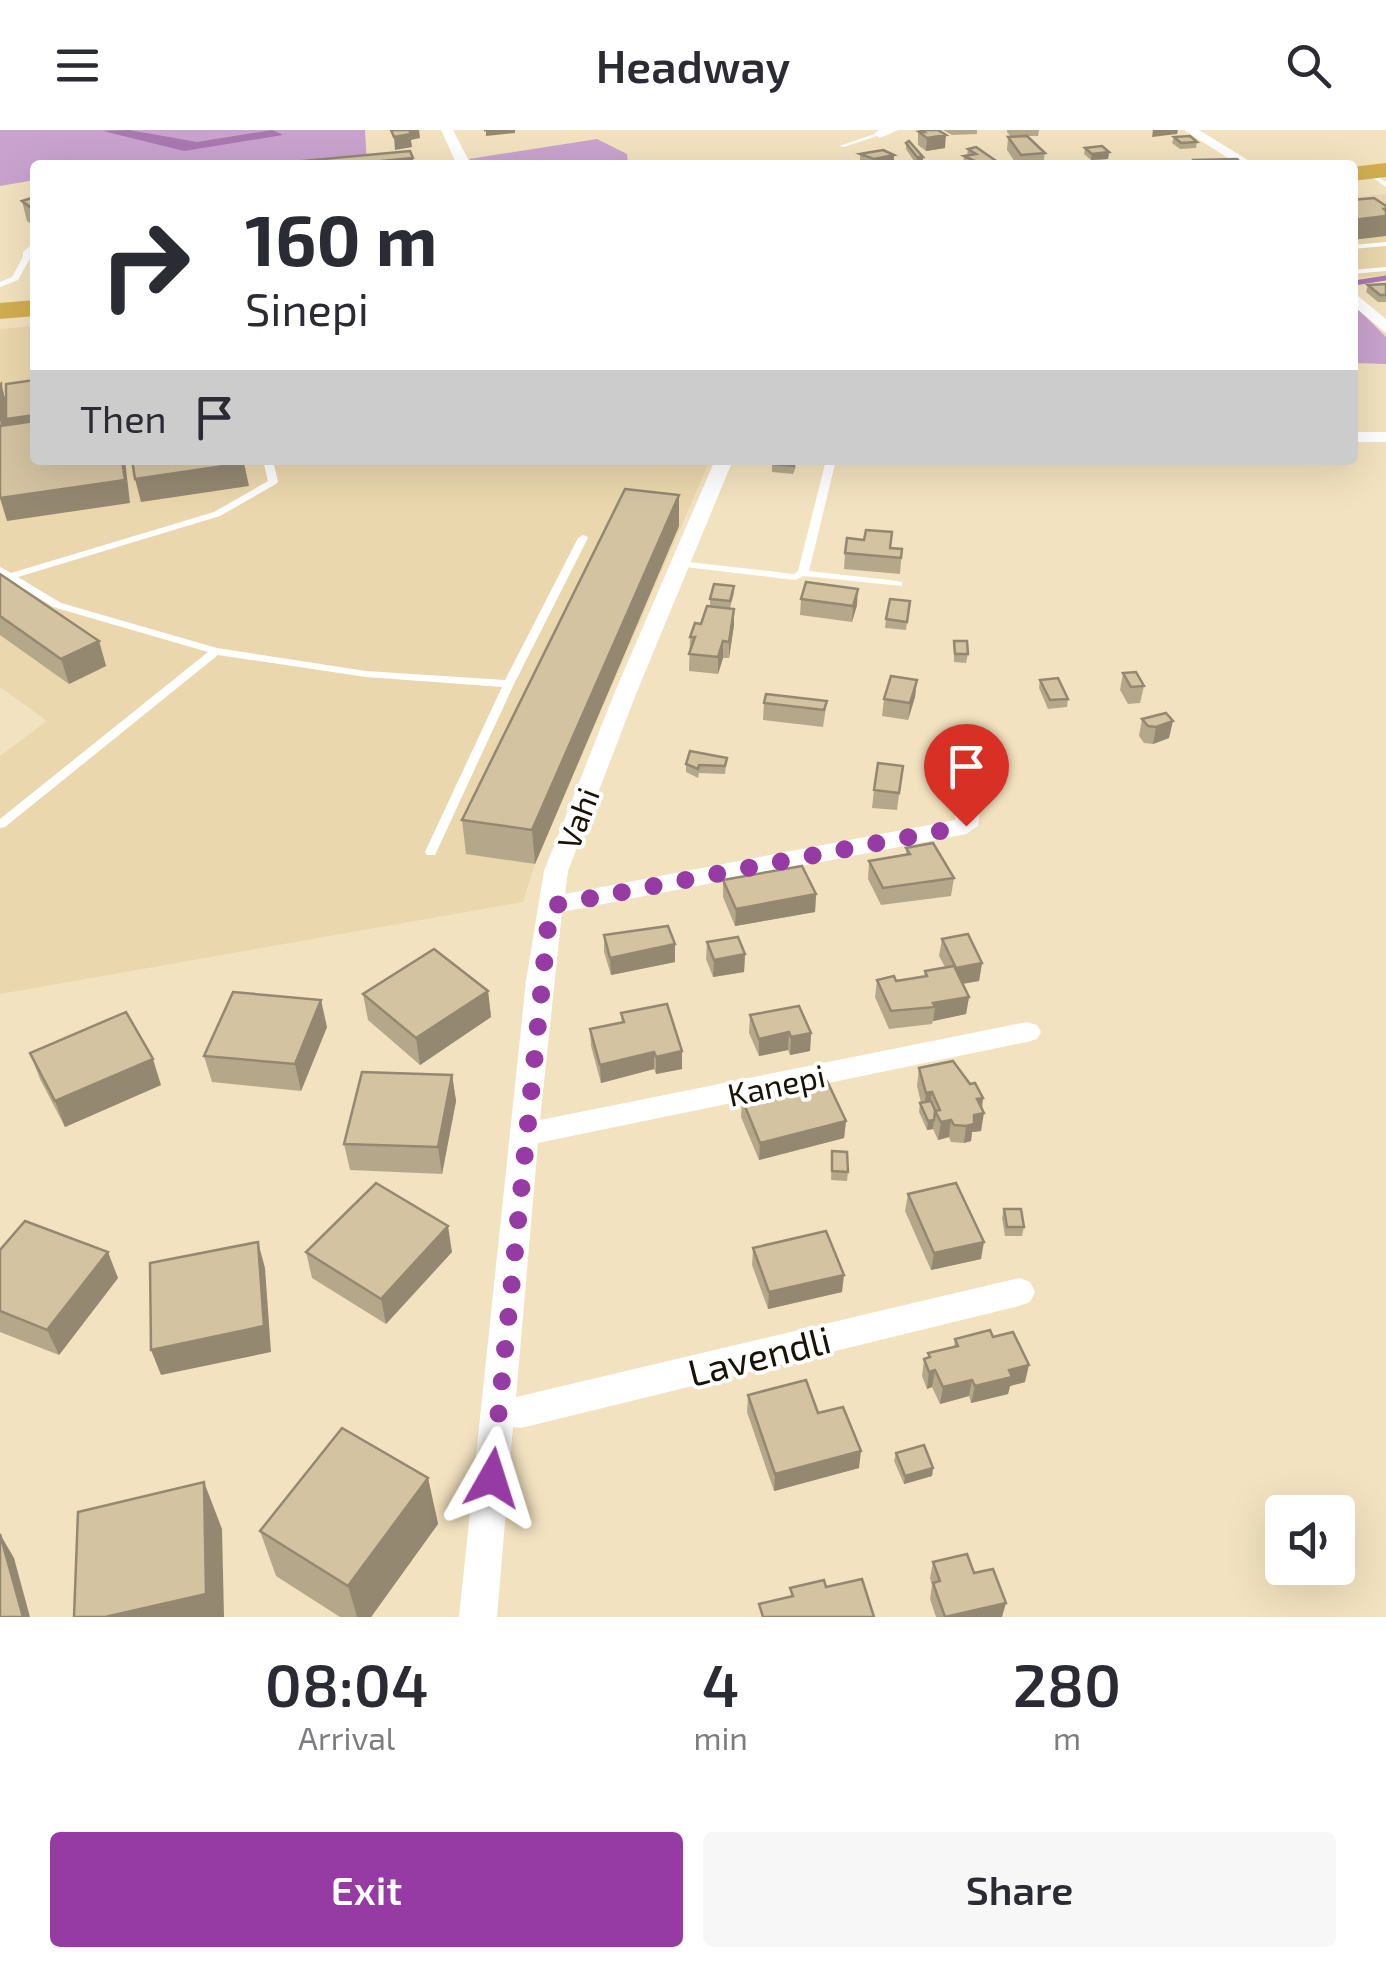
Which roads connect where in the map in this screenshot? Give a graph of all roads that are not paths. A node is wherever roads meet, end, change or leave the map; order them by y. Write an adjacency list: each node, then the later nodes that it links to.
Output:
1 (447, 130): 5 (street)
2 (1190, 130): 6 (street)
3 (888, 131): 4 (lane)
4 (842, 146)
5 (462, 160)
6 (1241, 160)
7 (1386, 244): 8 (lane)
8 (1358, 247)
9 (30, 257): 12 (lane)
10 (1386, 269): 11 (lane)
11 (1358, 271)
12 (0, 285)
13 (1358, 302): 16 (street)
14 (30, 305): 15 (highway)
15 (0, 308)
16 (1386, 328)
17 (30, 392): 18 (lane)
18 (0, 396)
19 (1358, 436): 20 (street)
20 (1386, 436)
21 (269, 465): 26 (lane)
22 (722, 465): 25 (street, Vahi)
23 (830, 465): 27 (lane)
24 (583, 538): 30 (lane)
25 (680, 564): 27 (lane); 34 (street, Vahi)
26 (5, 573): 29 (lane)
27 (802, 573): 28 (lane)
28 (898, 584)
29 (216, 650): 30 (lane); 32 (lane)
30 (510, 684): 33 (lane)
31 (970, 802): 34 (street)
32 (1, 824)
33 (430, 852)
34 (550, 906): 36 (street, Vahi)
35 (1027, 1032): 36 (street, Kanepi)
36 (525, 1132): 38 (street, Vahi)
37 (1019, 1292): 38 (street, Lavendli)
38 (500, 1409): 39 (street, Vahi)
39 (478, 1617)

